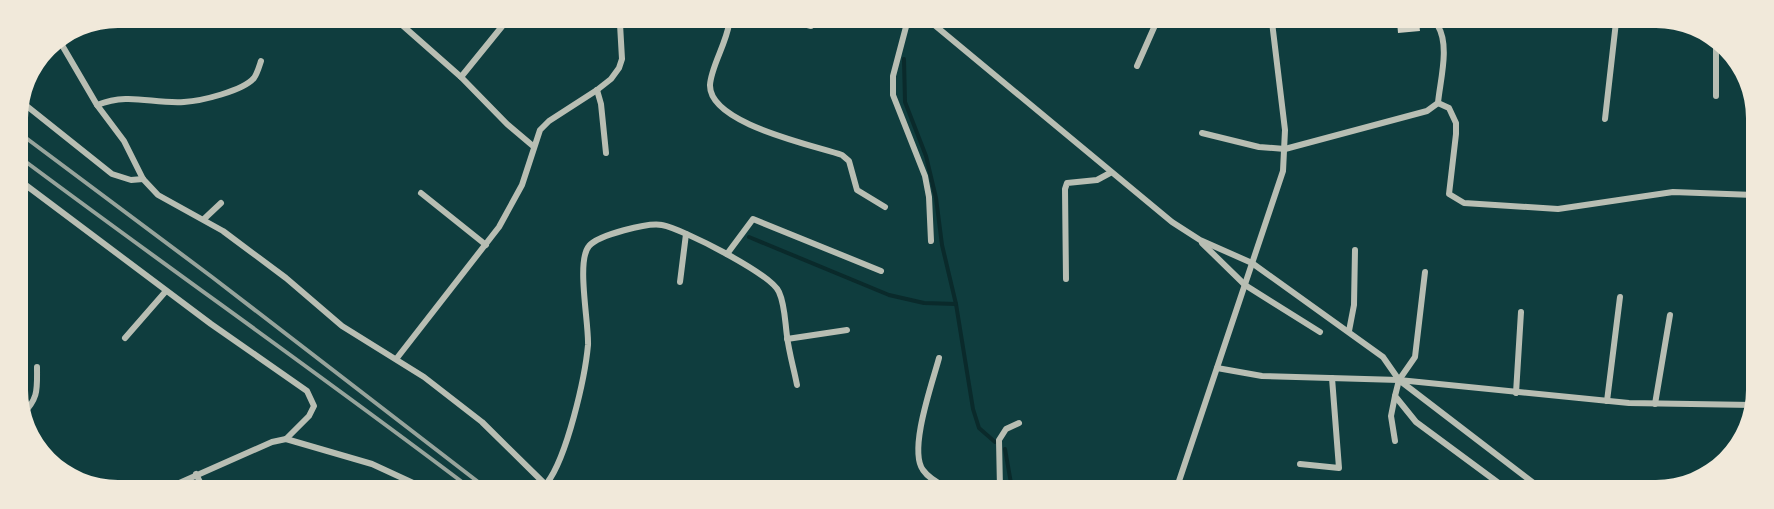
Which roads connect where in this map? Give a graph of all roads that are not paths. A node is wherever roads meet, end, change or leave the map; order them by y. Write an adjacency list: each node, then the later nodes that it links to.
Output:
1 (406, 28): 15 (street)
2 (501, 28): 15 (street)
3 (620, 28): 16 (street)
4 (728, 28): 32 (street)
5 (906, 28): 36 (street)
6 (938, 28): 26 (street)
7 (1154, 28): 14 (street)
8 (1273, 28): 24 (street)
9 (1440, 28): 18 (street)
10 (1615, 28): 21 (street)
11 (64, 48): 19 (street)
12 (1716, 52): 17 (street)
13 (261, 61): 19 (street)
14 (1137, 66)
15 (461, 77): 23 (street)
16 (597, 90): 23 (street); 25 (street)
17 (1716, 96)
18 (1438, 103): 24 (street); 30 (street)
19 (97, 105): 27 (street)
20 (29, 108): 27 (street)
21 (1605, 119)
22 (1202, 133): 24 (street)
23 (533, 146): 37 (street)
24 (1285, 150): 40 (street)
25 (606, 153)
26 (1110, 173): 35 (street); 43 (street)
27 (143, 179): 33 (street)
28 (29, 188): 46 (street)
29 (421, 193): 37 (street)
30 (1746, 195)
31 (221, 203): 33 (street)
32 (885, 207)
33 (204, 219): 55 (street)
34 (686, 234): 39 (street); 44 (street); 77 (street)
35 (1200, 240): 40 (street); 45 (street)
36 (931, 241)
37 (486, 245): 55 (street)
38 (1355, 250): 52 (street)
39 (727, 254): 41 (street); 54 (street)
40 (1252, 263): 45 (street); 52 (street)
41 (881, 271)
42 (1425, 272): 60 (street)
43 (1066, 279)
44 (680, 282)
45 (1245, 285): 51 (street); 58 (street)
46 (166, 291): 53 (street); 69 (street)
47 (1620, 297): 64 (street)
48 (1521, 312): 62 (street)
49 (1670, 315): 65 (street)
50 (848, 330): 54 (street)
51 (1320, 332)
52 (1348, 332): 60 (street)
53 (125, 338)
54 (787, 339): 61 (street)
55 (397, 358): 76 (street)
56 (939, 358): 78 (street)
57 (37, 367): 67 (street)
58 (1217, 368): 59 (street); 80 (street)
59 (1332, 378): 60 (street); 71 (street)
60 (1399, 380): 62 (street); 63 (street); 82 (street)
61 (797, 385)
62 (1516, 393): 64 (street)
63 (1395, 396): 70 (street); 81 (street)
64 (1607, 401): 65 (street)
65 (1655, 404): 66 (street)
66 (1744, 405)
67 (30, 407)
68 (1019, 423): 79 (street)
69 (286, 439): 72 (street); 75 (street)
70 (1395, 441)
71 (1300, 464)
72 (196, 474): 73 (street); 74 (street)
73 (184, 480)
74 (199, 480)
75 (407, 480)
76 (543, 480)
77 (552, 480)
78 (933, 480)
79 (1000, 480)
80 (1179, 480)
81 (1494, 480)
82 (1531, 480)

